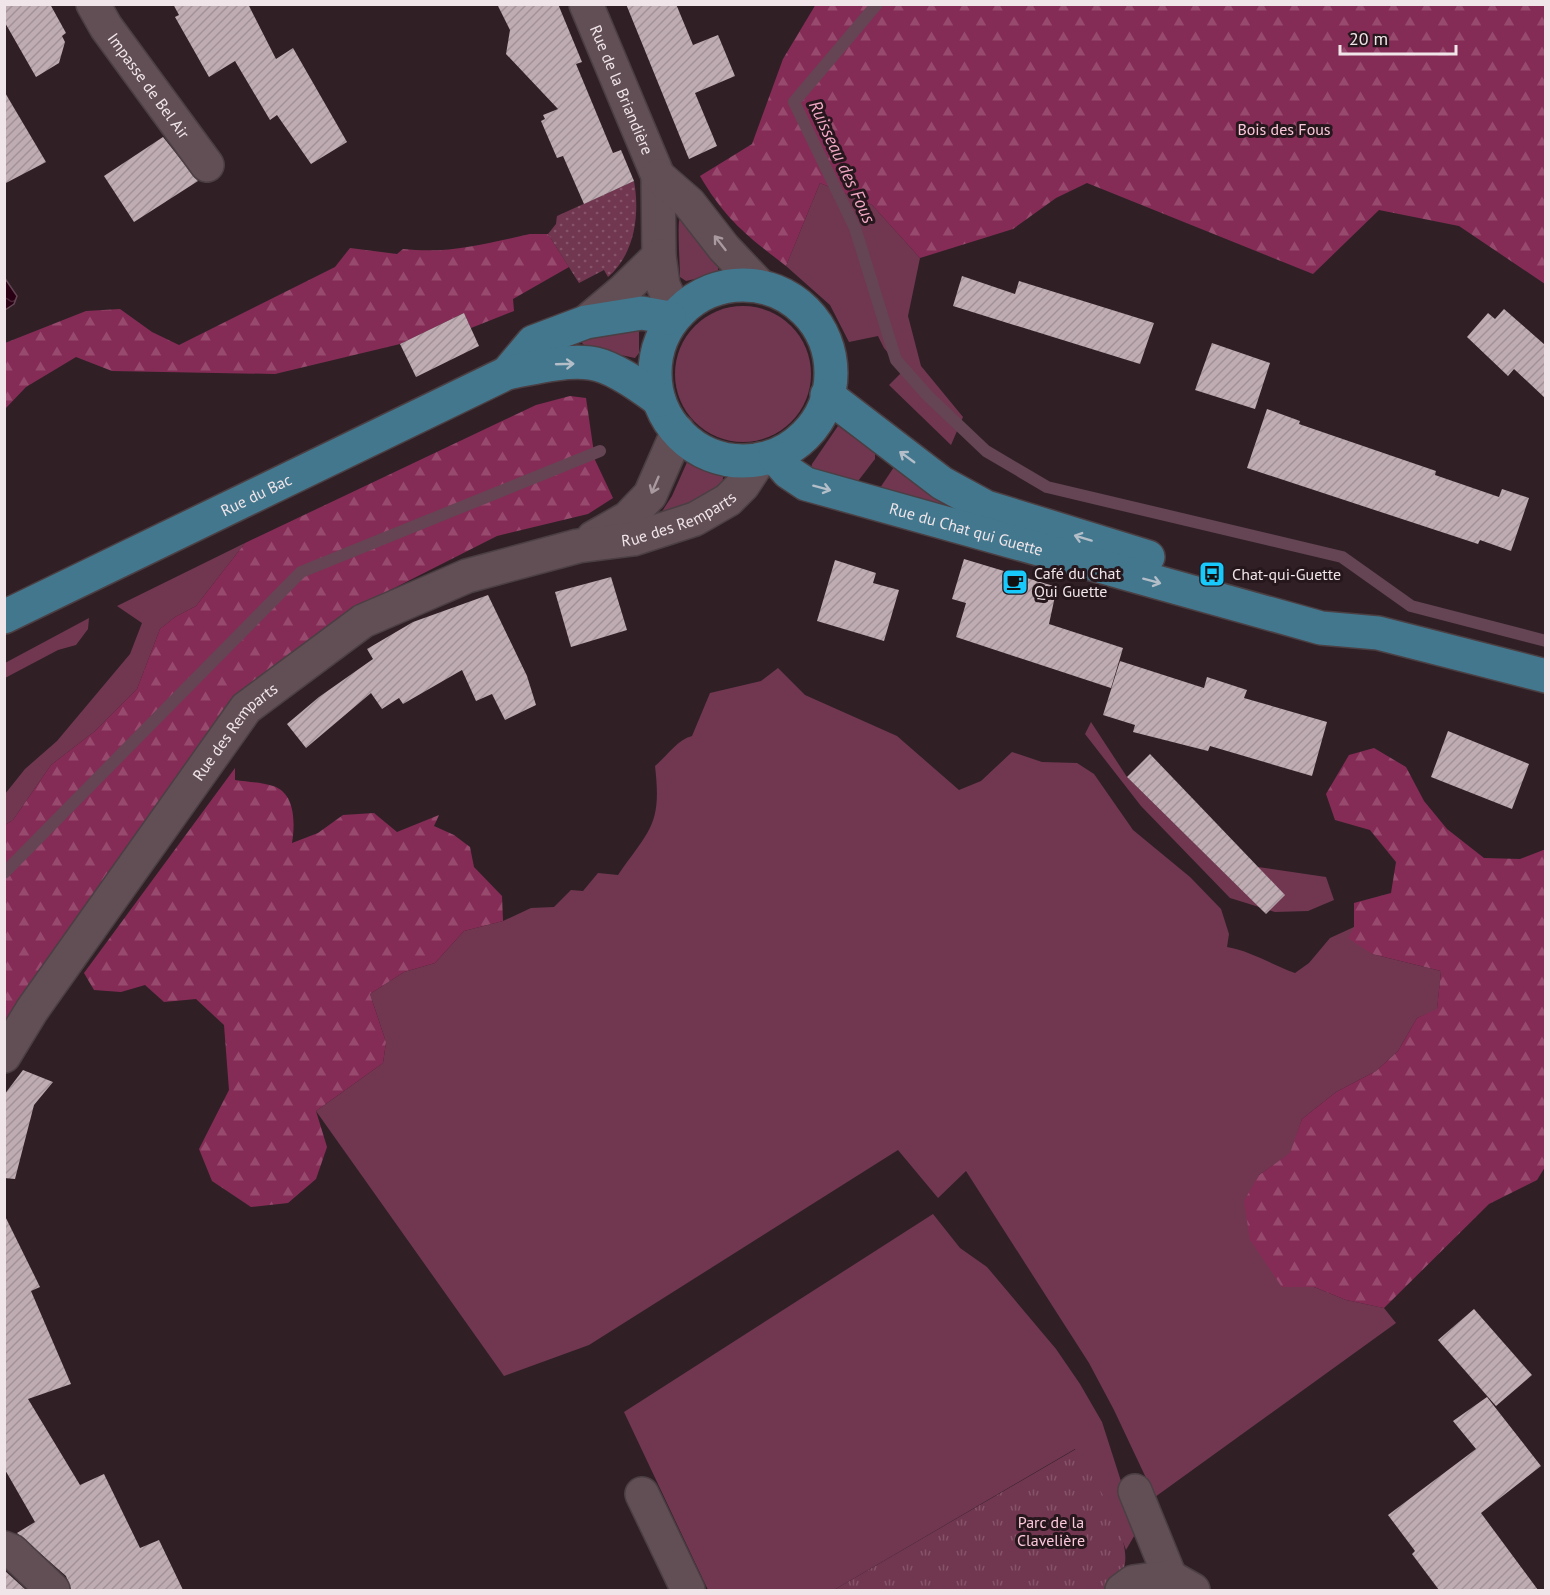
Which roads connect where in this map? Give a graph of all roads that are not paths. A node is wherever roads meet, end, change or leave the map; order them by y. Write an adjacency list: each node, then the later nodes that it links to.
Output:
1 (93, 4): 3 (street, Impasse de Bel Air)
2 (586, 4): 4 (street, Rue de la Briandière)
3 (207, 165)
4 (658, 176): 5 (street, Rue de la Briandière); 6 (street, Rue de la Briandière, one-way to 4)
5 (659, 256): 7 (street, Rue de la Briandière); 8 (street)
6 (760, 286): 7 (main road); 10 (main road)
7 (673, 315): 8 (main road); 11 (main road)
8 (586, 322): 9 (main road)
9 (507, 373): 11 (main road, one-way to 11); 15 (main road, Rue du Bac)
10 (827, 394): 13 (main road); 16 (main road, Rue du Chat qui Guette, one-way to 10)
11 (659, 400): 12 (main road)
12 (678, 431): 13 (main road); 14 (street, Rue des Remparts, one-way to 14)
13 (768, 458): 14 (street, Rue des Remparts); 16 (main road, Rue du Chat qui Guette, one-way to 16)
14 (578, 546): 18 (street, Rue des Remparts)
15 (4, 617)
16 (1378, 633): 17 (main road, Rue du Chat qui Guette)
17 (1545, 676)
18 (4, 1056)
19 (1135, 1491): 22 (street)
20 (642, 1494): 24 (street)
21 (4, 1548): 23 (street)
22 (1181, 1584): 25 (street)
23 (53, 1590)
24 (688, 1590)
25 (1122, 1590)

